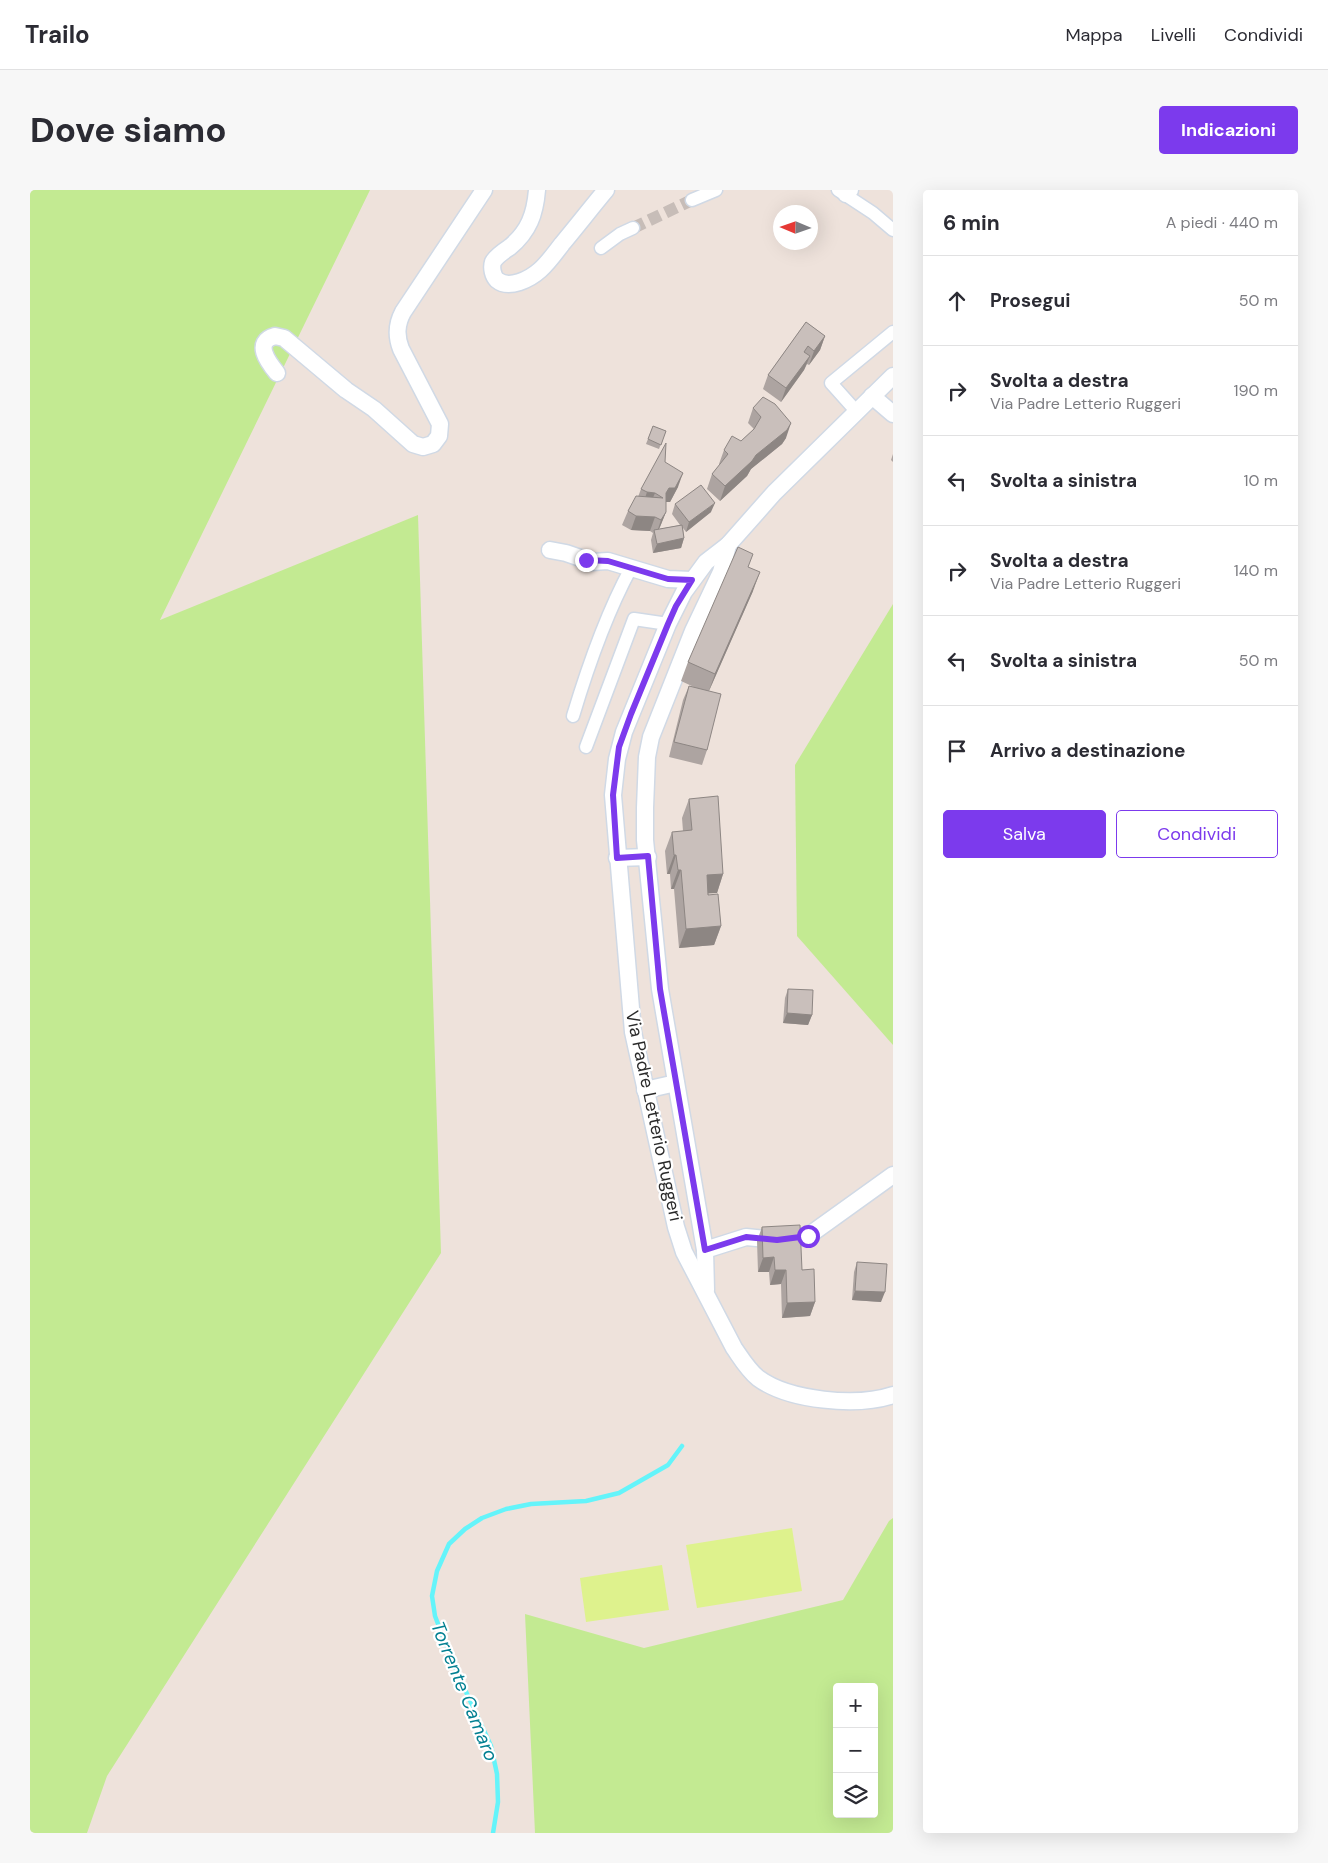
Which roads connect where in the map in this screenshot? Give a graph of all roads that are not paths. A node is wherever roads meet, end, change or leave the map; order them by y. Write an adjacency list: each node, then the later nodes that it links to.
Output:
1 (484, 190): 11 (street)
2 (538, 190): 3 (street)
3 (606, 190)
4 (716, 190): 6 (street)
5 (845, 191): 8 (street)
6 (692, 200)
7 (634, 228): 9 (street)
8 (893, 230)
9 (601, 248)
10 (893, 332): 14 (street)
11 (276, 373)
12 (893, 376): 13 (street, Via Padre Letterio Ruggeri)
13 (872, 396): 14 (street, Via Padre Letterio Ruggeri); 15 (street)
14 (856, 411): 16 (street, Via Padre Letterio Ruggeri)
15 (893, 414)
16 (728, 545): 19 (street, Via Padre Letterio Ruggeri); 23 (street, Via Padre Letterio Ruggeri)
17 (550, 550): 18 (street)
18 (631, 568): 19 (street); 21 (street)
19 (692, 580): 20 (street, Via Padre Letterio Ruggeri)
20 (668, 624): 22 (street); 24 (street, Via Padre Letterio Ruggeri)
21 (572, 716)
22 (586, 747)
23 (648, 856): 24 (street); 25 (street, Via Padre Letterio Ruggeri)
24 (617, 858): 26 (street, Via Padre Letterio Ruggeri)
25 (676, 1083): 26 (street); 28 (street, Via Padre Letterio Ruggeri)
26 (645, 1090): 29 (street, Via Padre Letterio Ruggeri)
27 (893, 1174): 28 (street)
28 (705, 1250): 29 (street, Via Padre Letterio Ruggeri)
29 (706, 1292): 30 (street, Via Padre Letterio Ruggeri)
30 (893, 1395)

